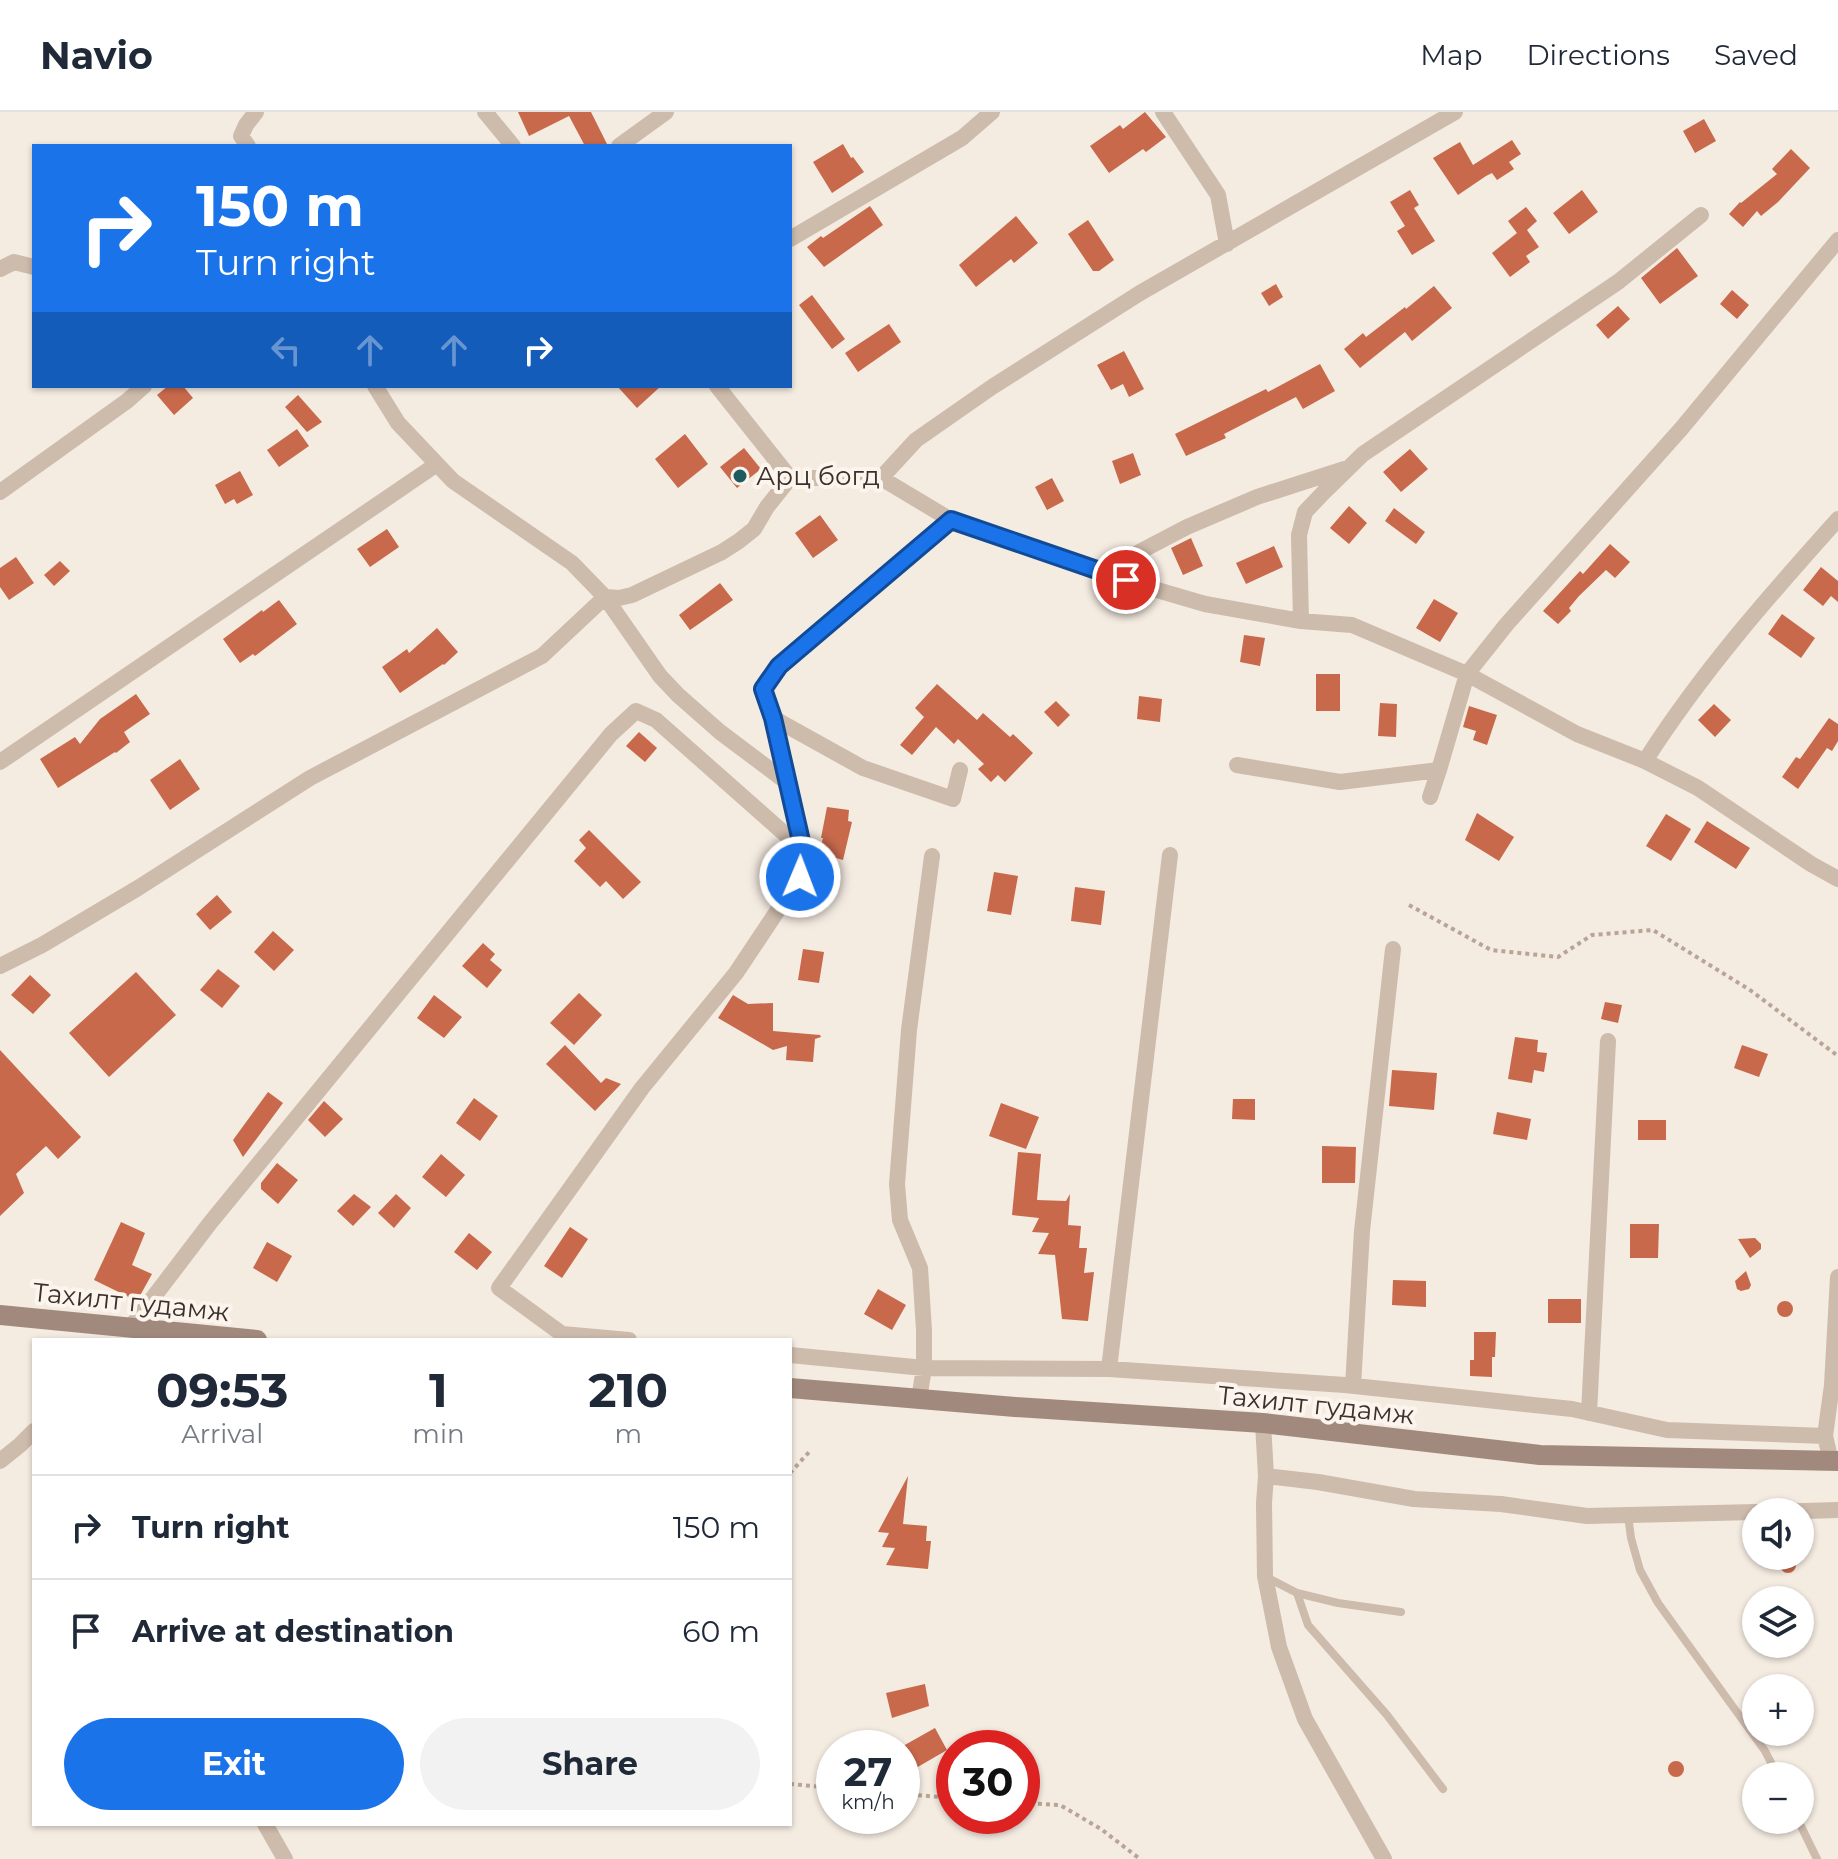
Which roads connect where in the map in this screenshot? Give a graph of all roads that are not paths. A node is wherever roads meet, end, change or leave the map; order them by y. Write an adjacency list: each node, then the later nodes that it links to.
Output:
1 (256, 112): 7 (street)
2 (485, 112): 8 (street)
3 (666, 112): 9 (street)
4 (992, 112): 11 (street)
5 (1163, 112): 13 (street)
6 (1455, 112): 13 (street)
7 (247, 144)
8 (511, 144)
9 (622, 144)
10 (1701, 215): 20 (street)
11 (792, 238)
12 (1838, 240): 29 (street)
13 (1227, 244): 22 (street)
14 (32, 266): 15 (street)
15 (0, 269)
16 (142, 388): 23 (street)
17 (376, 388): 19 (street)
18 (719, 388): 21 (street)
19 (437, 464): 27 (street); 32 (street)
20 (1350, 467): 26 (street); 28 (street)
21 (790, 478): 22 (street); 27 (street)
22 (881, 478): 25 (street)
23 (0, 492)
24 (1838, 519): 31 (street)
25 (951, 520): 26 (street); 30 (street)
26 (1099, 573): 28 (street)
27 (605, 597): 36 (street); 43 (street)
28 (1301, 621): 29 (street)
29 (1467, 674): 31 (street); 35 (street)
30 (773, 718): 34 (street); 36 (street)
31 (1645, 761): 41 (street)
32 (0, 762)
33 (1237, 765): 35 (street)
34 (960, 770)
35 (1439, 770): 37 (street)
36 (788, 783): 38 (street)
37 (1430, 797)
38 (803, 850): 47 (street); 50 (street)
39 (1170, 855): 53 (street)
40 (932, 856): 52 (street)
41 (1838, 879)
42 (1393, 949): 54 (street)
43 (0, 966)
44 (1608, 1041): 57 (street)
45 (1838, 1277): 60 (street)
46 (0, 1315): 48 (main road, Тахилт гудамж)
47 (130, 1328): 48 (main road, Тахилт гудамж); 49 (main road, Тахилт гудамж)
48 (90, 1332)
49 (236, 1338)
50 (607, 1338)
51 (792, 1355): 52 (street)
52 (924, 1368): 53 (street); 56 (street)
53 (1109, 1369): 54 (street)
54 (1353, 1386): 57 (street)
55 (792, 1388): 56 (main road, Тахилт гудамж)
56 (919, 1399): 58 (main road, Тахилт гудамж)
57 (1589, 1413): 60 (street)
58 (1263, 1423): 64 (main road, Тахилт гудамж); 65 (street)
59 (32, 1433): 62 (street)
60 (1825, 1436): 64 (street)
61 (0, 1441): 62 (street)
62 (20, 1445): 63 (street)
63 (0, 1461)
64 (1834, 1461)
65 (1266, 1476): 69 (street); 70 (street)
66 (1838, 1510): 67 (street)
67 (1814, 1511)
68 (1742, 1512): 69 (street)
69 (1628, 1514): 73 (lane)
70 (1265, 1576): 71 (lane); 78 (street)
71 (1297, 1593): 72 (lane); 74 (lane)
72 (1401, 1612)
73 (1771, 1762)
74 (1443, 1789)
75 (266, 1826): 77 (street)
76 (1805, 1834): 79 (lane)
77 (285, 1859)
78 (1384, 1859)
79 (1817, 1859)

